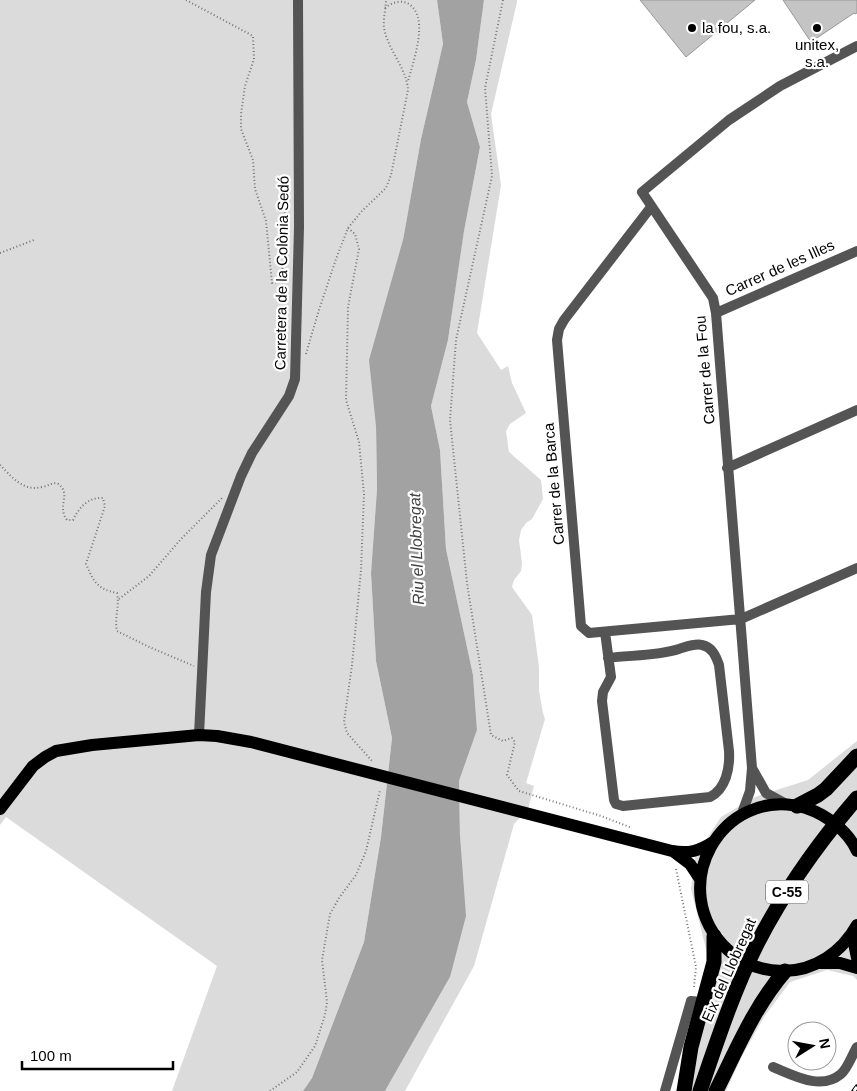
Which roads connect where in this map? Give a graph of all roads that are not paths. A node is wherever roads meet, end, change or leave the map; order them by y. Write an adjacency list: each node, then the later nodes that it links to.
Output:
1 (298, 0): 12 (street, Carretera de la Colònia Sedó)
2 (857, 46): 3 (street, Carrer de la Fou)
3 (651, 207): 5 (street, Carrer de la Fou); 10 (street, Carrer de la Barca)
4 (857, 251): 5 (street, Carrer de les Illes)
5 (716, 313): 7 (street, Carrer de la Fou)
6 (857, 410): 7 (street)
7 (727, 468): 9 (street, Carrer de la Fou)
8 (857, 568): 9 (street, Carrer de la Barca)
9 (741, 620): 10 (street, Carrer de la Barca); 14 (street, Carrer de la Fou)
10 (605, 632): 11 (street)
11 (608, 658): 11 (street)
12 (199, 735): 17 (main road); 20 (main road)
13 (857, 756): 16 (highway)
14 (752, 768): 16 (street, Carrer de la Fou); 18 (street, Carrer de la Fou)
15 (854, 801): 34 (highway, Eix del Llobregat / C-55)
16 (791, 805): 18 (main road); 21 (main road)
17 (0, 809)
18 (741, 816): 19 (main road)
19 (713, 842): 20 (main road); 22 (main road)
20 (672, 850): 22 (main road)
21 (857, 852)
22 (700, 879): 24 (main road)
23 (855, 929): 25 (main road); 26 (main road)
24 (714, 936): 28 (main road); 29 (highway)
25 (857, 958)
26 (820, 963): 27 (main road); 28 (main road)
27 (857, 968)
28 (785, 971): 35 (highway)
29 (697, 1002): 32 (street); 33 (highway)
30 (857, 1047): 31 (street)
31 (773, 1067)
32 (665, 1091)
33 (684, 1091)
34 (700, 1091)
35 (716, 1091)

